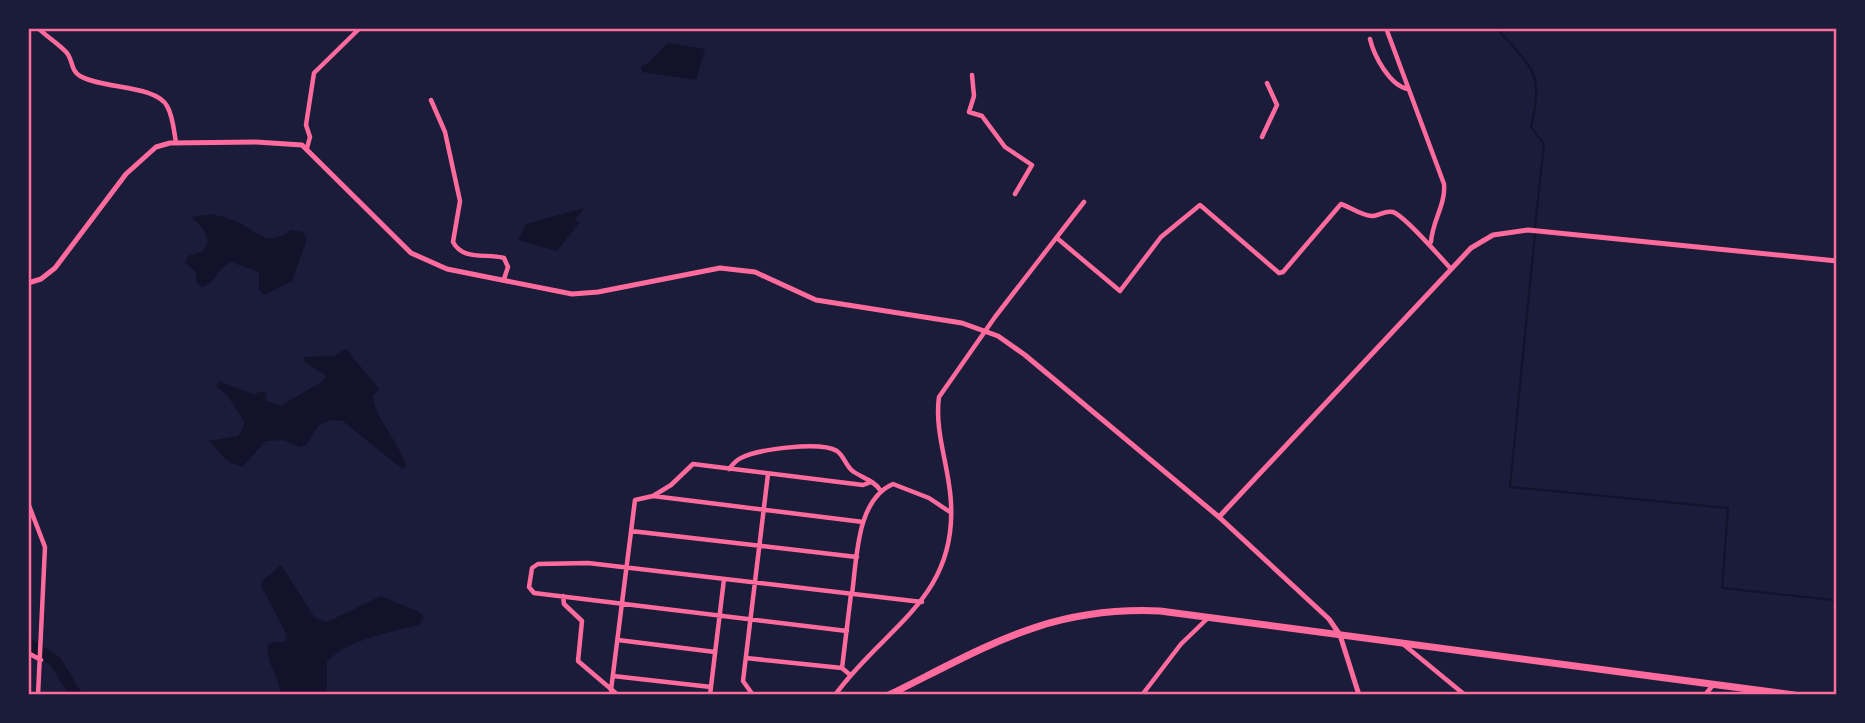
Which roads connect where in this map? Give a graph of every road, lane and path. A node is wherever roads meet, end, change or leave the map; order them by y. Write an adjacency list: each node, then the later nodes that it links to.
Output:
1 (38, 28): 10 (street)
2 (360, 28): 11 (street)
3 (1386, 28): 7 (street)
4 (1370, 39): 7 (street)
5 (972, 75): 12 (street)
6 (1267, 83): 9 (street)
7 (1409, 89): 15 (street)
8 (431, 100): 18 (street)
9 (1262, 137)
10 (176, 143): 11 (main road); 19 (main road)
11 (307, 148): 18 (main road)
12 (1015, 194)
13 (1084, 202): 14 (street)
14 (1058, 239): 15 (street); 20 (street)
15 (1431, 242): 17 (street)
16 (1837, 261): 17 (main road)
17 (1451, 269): 29 (main road)
18 (504, 279): 20 (main road)
19 (28, 283)
20 (987, 331): 28 (street); 29 (main road)
21 (729, 469): 22 (street); 23 (street); 25 (street)
22 (768, 474): 23 (street); 27 (street)
23 (871, 482): 24 (street)
24 (880, 490): 28 (street); 30 (street)
25 (653, 496): 27 (street); 31 (street)
26 (28, 503): 51 (street)
27 (764, 510): 30 (street); 32 (street)
28 (951, 512): 39 (street)
29 (1219, 517): 45 (main road)
30 (863, 522): 33 (street)
31 (631, 531): 32 (street); 34 (street)
32 (759, 546): 33 (street); 36 (street)
33 (858, 557): 37 (street)
34 (626, 567): 35 (street); 38 (street); 40 (street)
35 (724, 579): 36 (street); 41 (street)
36 (755, 583): 37 (street); 43 (street)
37 (852, 594): 39 (street); 44 (street)
38 (563, 596): 40 (street); 57 (street)
39 (922, 602): 53 (street)
40 (622, 604): 41 (street); 46 (street)
41 (719, 616): 43 (street); 48 (street)
42 (1208, 618): 45 (highway); 63 (highway); 64 (street)
43 (750, 620): 44 (street); 50 (street)
44 (847, 631): 52 (street)
45 (1340, 635): 47 (highway); 65 (main road)
46 (618, 640): 48 (street); 54 (street)
47 (1401, 642): 55 (highway); 66 (street)
48 (715, 652): 56 (street)
49 (28, 653): 51 (street)
50 (746, 658): 52 (street); 61 (street)
51 (41, 659): 58 (street)
52 (842, 668): 53 (street)
53 (849, 674): 62 (street)
54 (613, 676): 56 (street); 57 (street)
55 (1713, 684): 67 (street); 68 (highway)
56 (711, 687): 60 (street)
57 (611, 690): 59 (street)
58 (38, 695)
59 (618, 695)
60 (710, 695)
61 (753, 695)
62 (835, 695)
63 (890, 695)
64 (1142, 695)
65 (1360, 695)
66 (1465, 695)
67 (1705, 695)
68 (1794, 695)

